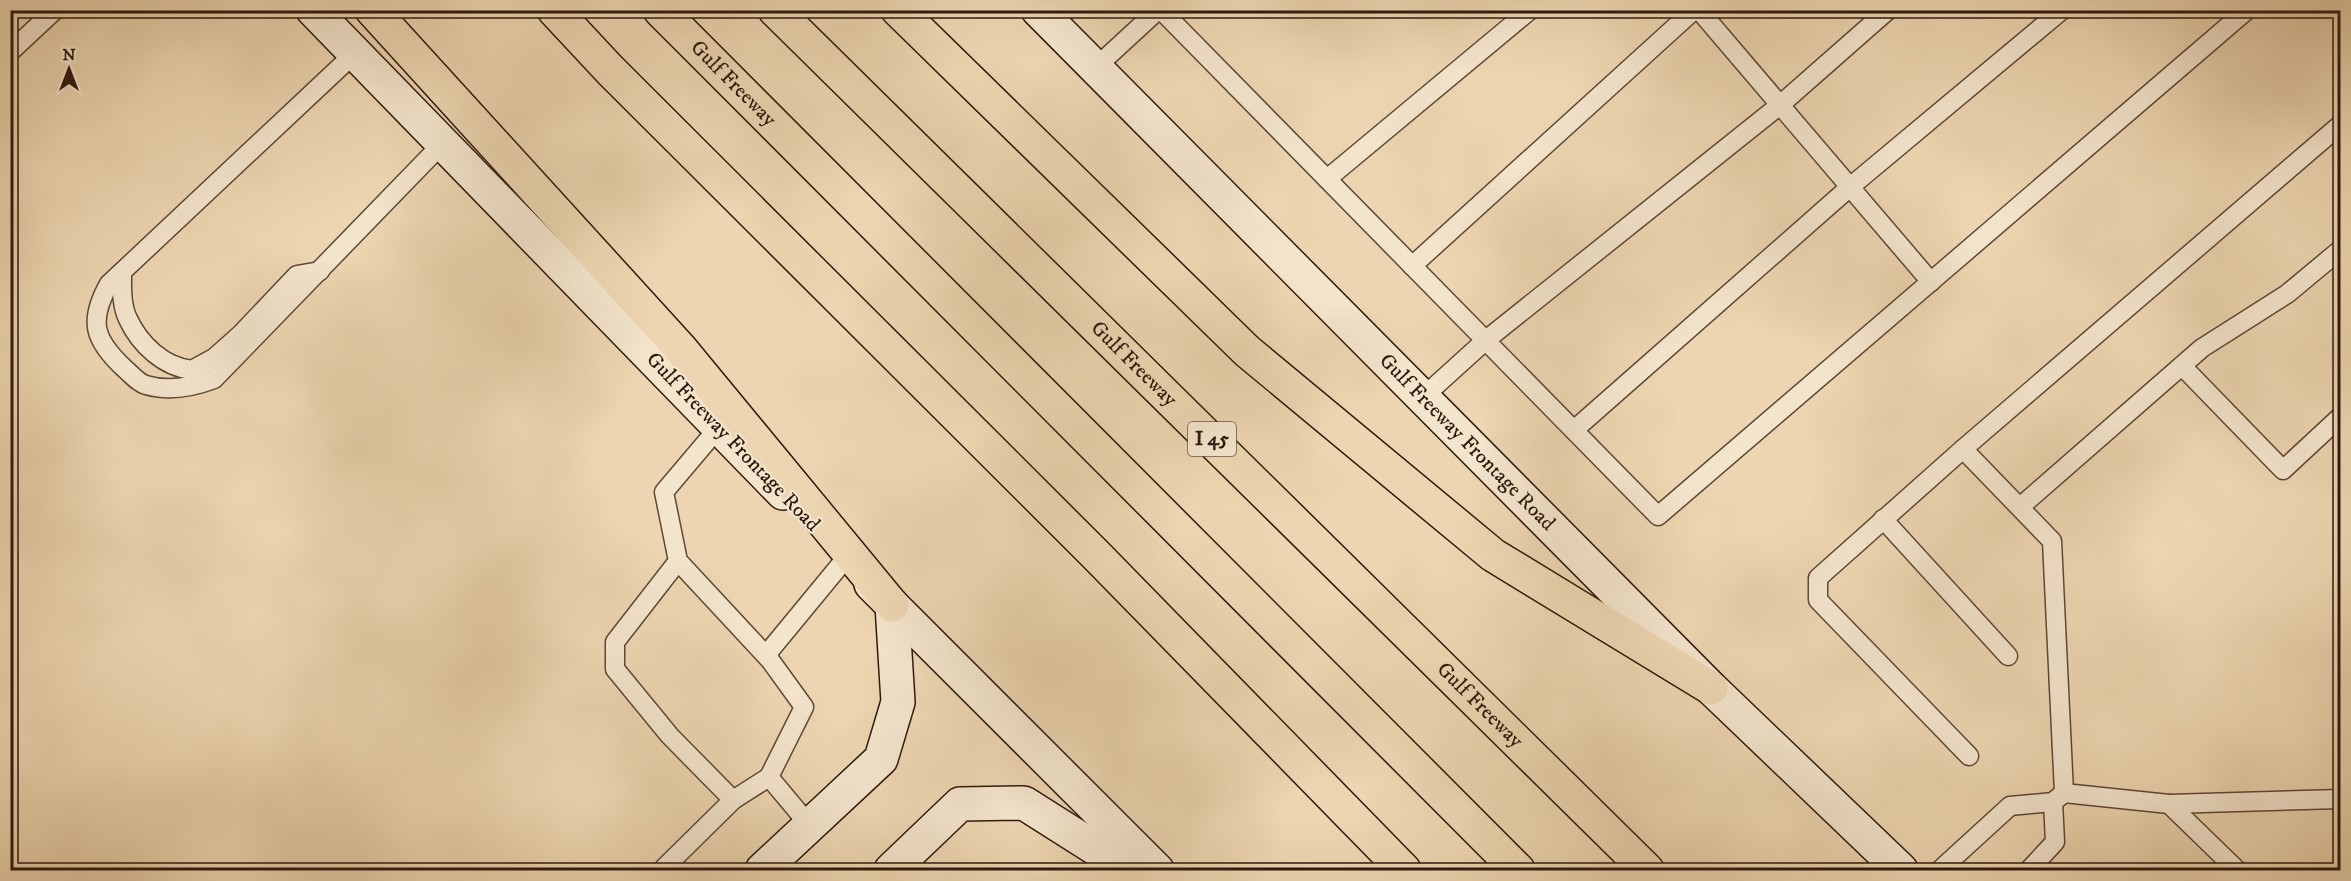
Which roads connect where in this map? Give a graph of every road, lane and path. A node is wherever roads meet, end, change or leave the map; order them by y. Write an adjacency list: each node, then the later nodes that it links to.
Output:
1 (55, 10): 15 (lane)
2 (314, 10): 16 (main road, Gulf Freeway Frontage Road)
3 (372, 10): 39 (highway)
4 (554, 10): 54 (highway)
5 (660, 10): 55 (highway, Gulf Freeway)
6 (775, 10): 56 (highway, Gulf Freeway / I 45)
7 (898, 10): 42 (highway)
8 (1038, 10): 17 (main road, Gulf Freeway Frontage Road)
9 (1160, 10): 17 (lane); 21 (lane)
10 (1530, 10): 21 (lane)
11 (1696, 10): 18 (lane); 24 (lane)
12 (1888, 10): 18 (lane)
13 (2062, 10): 22 (lane)
14 (2247, 10): 27 (lane)
15 (10, 52)
16 (355, 53): 20 (main road, Gulf Freeway Frontage Road); 26 (lane)
17 (1095, 68): 30 (main road, Gulf Freeway Frontage Road)
18 (1780, 105): 22 (lane); 28 (lane)
19 (2340, 125): 34 (lane)
20 (443, 143): 25 (lane); 32 (main road, Gulf Freeway Frontage Road)
21 (1327, 179): 24 (lane)
22 (1850, 187): 27 (lane); 33 (lane)
23 (2340, 250): 29 (lane)
24 (1412, 266): 28 (lane)
25 (320, 271): 26 (lane); 26 (lane)
26 (122, 272)
27 (1930, 282): 33 (lane)
28 (1486, 340): 30 (lane); 33 (lane)
29 (2182, 366): 31 (lane); 35 (lane)
30 (1423, 397): 42 (main road, Gulf Freeway Frontage Road)
31 (2340, 417)
32 (719, 427): 37 (main road, Gulf Freeway Frontage Road); 38 (lane)
33 (1574, 430)
34 (1963, 449): 35 (lane); 36 (lane)
35 (2020, 507): 46 (lane)
36 (1882, 519): 41 (lane); 43 (lane)
37 (846, 558): 39 (main road, Gulf Freeway Frontage Road); 40 (lane)
38 (678, 561): 40 (lane); 47 (lane)
39 (892, 605): 49 (main road); 53 (main road, Gulf Freeway Frontage Road)
40 (766, 655): 44 (lane)
41 (2008, 656)
42 (1711, 688): 57 (main road, Gulf Freeway Frontage Road)
43 (1969, 756)
44 (769, 777): 47 (lane); 49 (lane)
45 (2338, 796): 48 (lane)
46 (2059, 798): 48 (lane); 58 (lane); 59 (lane)
47 (733, 800): 50 (lane)
48 (2169, 804): 60 (lane)
49 (810, 826): 51 (main road)
50 (665, 870)
51 (762, 870)
52 (891, 870): 53 (main road)
53 (1156, 870)
54 (1404, 870)
55 (1518, 870)
56 (1647, 870)
57 (1901, 870)
58 (1940, 870)
59 (2029, 870)
60 (2237, 870)

